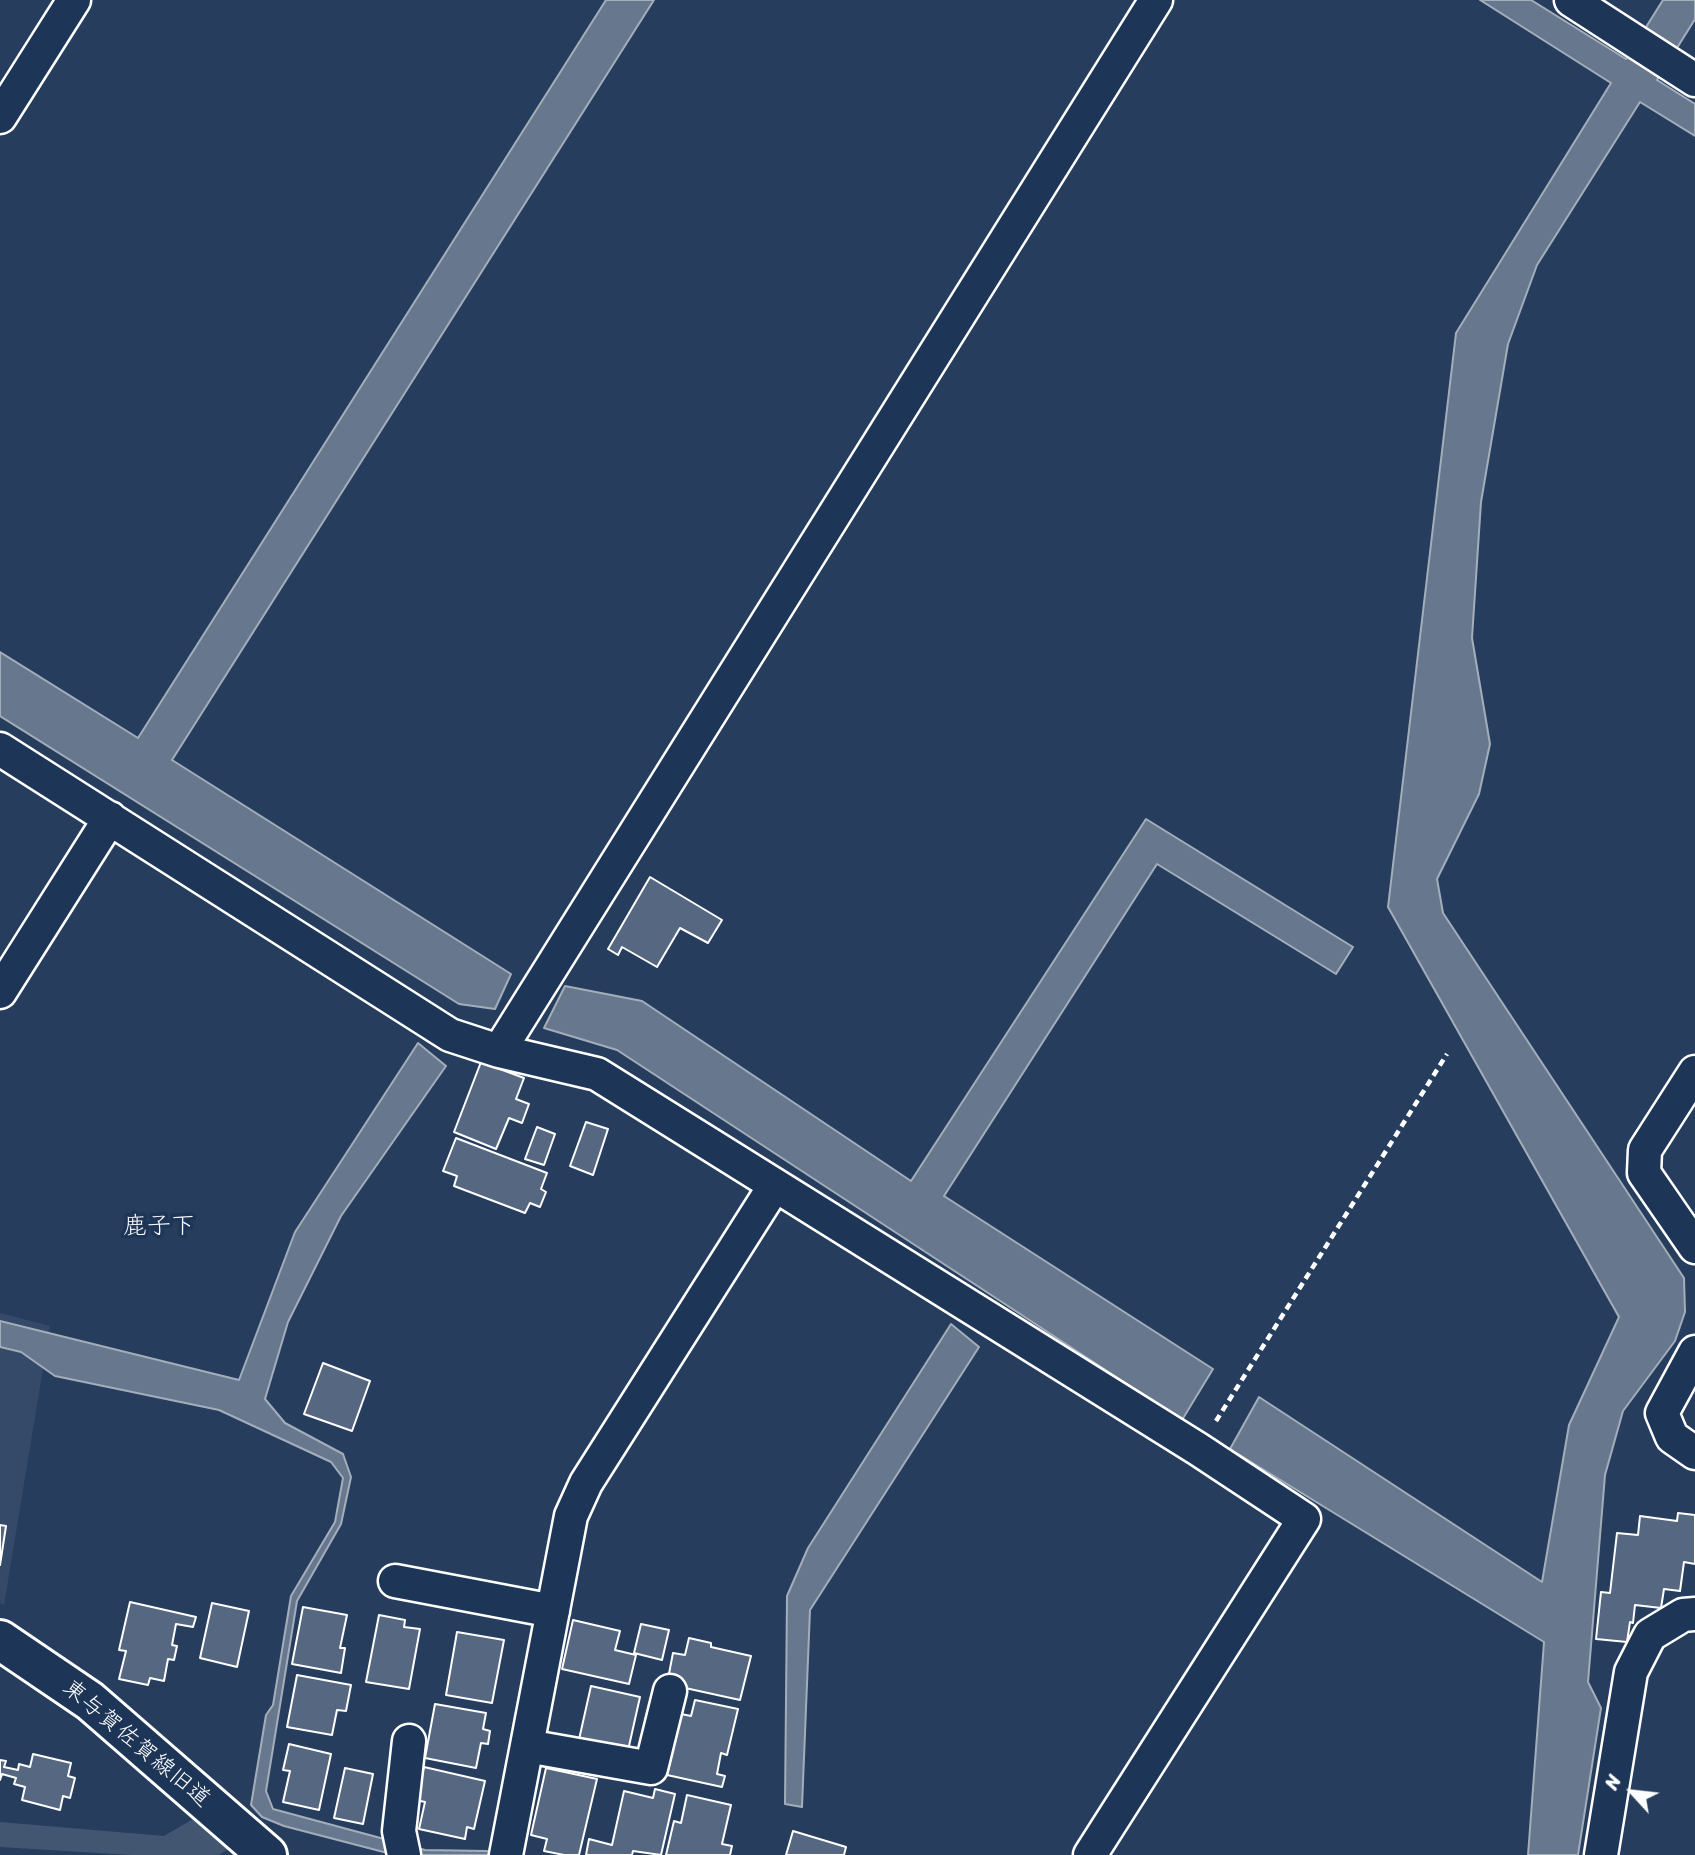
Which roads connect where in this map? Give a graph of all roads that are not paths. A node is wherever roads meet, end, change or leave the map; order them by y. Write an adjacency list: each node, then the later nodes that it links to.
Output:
1 (74, 0): 5 (street)
2 (1156, 0): 9 (street)
3 (1571, 0): 4 (street)
4 (1685, 74)
5 (0, 117)
6 (0, 749): 7 (street)
7 (110, 818): 8 (street); 9 (street)
8 (0, 992)
9 (499, 1051): 11 (street)
10 (1695, 1072): 12 (street)
11 (775, 1185): 16 (street); 25 (street)
12 (1695, 1247)
13 (1695, 1352): 14 (street)
14 (1695, 1453)
15 (395, 1581): 16 (street)
16 (553, 1611): 21 (street)
17 (1695, 1614): 26 (street)
18 (0, 1640): 24 (main road, 東与賀佐賀線旧道)
19 (670, 1691): 21 (street)
20 (409, 1741): 22 (street)
21 (527, 1746): 23 (street)
22 (401, 1843)
23 (507, 1854)
24 (268, 1855)
25 (1090, 1855)
26 (1601, 1855)

